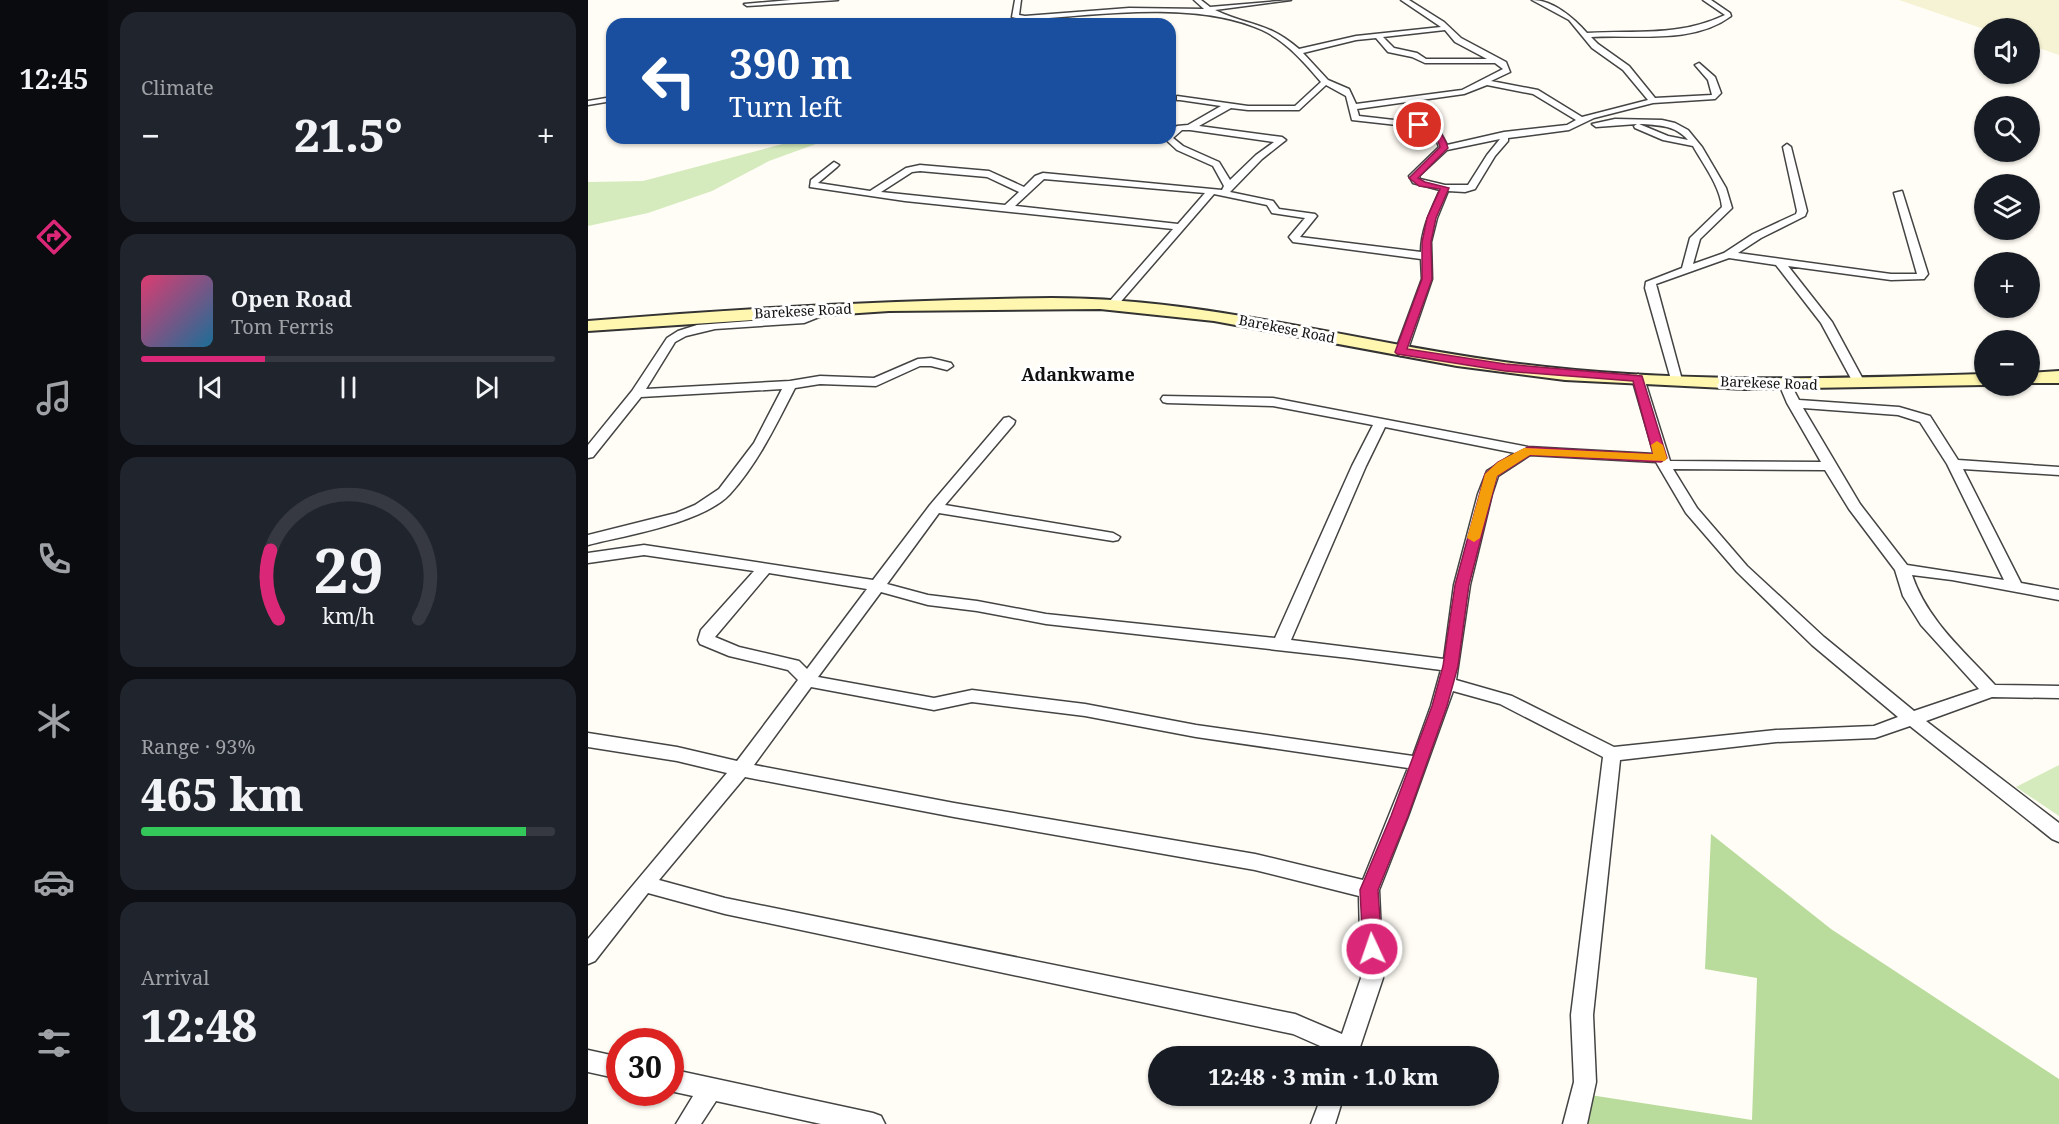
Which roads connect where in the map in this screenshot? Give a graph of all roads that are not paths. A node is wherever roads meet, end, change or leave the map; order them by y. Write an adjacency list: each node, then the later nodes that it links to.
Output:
1 (835, 0): 8 (street)
2 (1018, 0): 10 (street)
3 (1197, 0): 9 (street)
4 (1288, 0): 9 (street)
5 (1404, 0): 12 (street)
6 (1535, 0): 13 (street)
7 (1706, 0): 13 (street)
8 (747, 4)
9 (1209, 10): 10 (street); 15 (street)
10 (1015, 14): 11 (street)
11 (1013, 18)
12 (1448, 28): 14 (street); 16 (street)
13 (1584, 35): 22 (street)
14 (1378, 36): 15 (street); 16 (street)
15 (1297, 52): 18 (street)
16 (1498, 61): 19 (street)
17 (1700, 65): 22 (street)
18 (1325, 82): 24 (street); 25 (street)
19 (1487, 82): 25 (street); 26 (street)
20 (1180, 98): 24 (street)
21 (606, 100): 23 (street)
22 (1653, 101): 26 (street)
23 (588, 103)
24 (1228, 106): 27 (street)
25 (1353, 107): 32 (street)
26 (1578, 123): 29 (street); 43 (street)
27 (1190, 127): 28 (street); 36 (street)
28 (1176, 131)
29 (1504, 135): 32 (street); 34 (street)
30 (1176, 144): 36 (street)
31 (1787, 147): 42 (street)
32 (1444, 148): 34 (street)
33 (834, 165): 38 (street)
34 (1445, 188): 45 (street)
35 (1025, 191): 37 (street); 38 (street); 40 (street)
36 (1226, 191): 37 (street); 45 (street)
37 (1212, 192): 41 (street)
38 (873, 193): 40 (street)
39 (1899, 193): 46 (street)
40 (1008, 208): 41 (street)
41 (1182, 228): 48 (street)
42 (1741, 245): 43 (street); 44 (street)
43 (1692, 254): 47 (street)
44 (1728, 255): 46 (street); 47 (street)
45 (1426, 256): 51 (street)
46 (1779, 262): 58 (street)
47 (1687, 268): 56 (street)
48 (1113, 304): 49 (main road, Barekese Road); 51 (main road, Barekese Road)
49 (830, 309): 50 (main road, Barekese Road); 61 (street)
50 (588, 326)
51 (1401, 352): 54 (main road, Barekese Road)
52 (947, 366): 60 (street)
53 (2059, 377): 55 (main road)
54 (1638, 378): 56 (main road, Barekese Road); 68 (street)
55 (2040, 378)
56 (1676, 380): 59 (main road, Barekese Road)
57 (1974, 380): 58 (main road, Barekese Road)
58 (1858, 383): 59 (main road, Barekese Road)
59 (1785, 384): 63 (street)
60 (790, 385): 61 (street); 74 (street)
61 (637, 393): 67 (street)
62 (1167, 399): 65 (street)
63 (1793, 403): 69 (street); 70 (street)
64 (1009, 421): 72 (street)
65 (1381, 423): 66 (street); 81 (street)
66 (1528, 451): 68 (street); 82 (street)
67 (588, 454)
68 (1662, 462): 70 (street); 86 (street)
69 (1954, 464): 71 (street); 79 (street)
70 (1830, 466): 77 (street)
71 (2059, 471)
72 (934, 508): 73 (street); 78 (street)
73 (1113, 537)
74 (588, 540)
75 (588, 558): 76 (street)
76 (765, 568): 78 (street); 83 (street)
77 (1902, 569): 79 (street); 84 (street)
78 (877, 586): 81 (street); 83 (street)
79 (2015, 586): 80 (street)
80 (2059, 595)
81 (1281, 644): 82 (street)
82 (1448, 675): 88 (street); 89 (street)
83 (808, 681): 89 (street); 90 (street)
84 (1991, 691): 85 (street); 86 (street)
85 (2059, 692)
86 (1912, 719): 88 (street); 91 (street)
87 (588, 740): 90 (street)
88 (1612, 754): 105 (street)
89 (1417, 764): 93 (street)
90 (741, 769): 92 (street); 93 (street)
91 (2059, 834)
92 (644, 884): 94 (street); 95 (street)
93 (1369, 890): 96 (street)
94 (588, 955)
95 (1336, 1046)
96 (1349, 1046)
97 (588, 1061): 98 (street)
98 (606, 1065)
99 (684, 1084): 100 (street)
100 (710, 1090): 102 (street); 103 (street)
101 (1329, 1106): 104 (street)
102 (688, 1124)
103 (873, 1124)
104 (1323, 1124)
105 (1575, 1124)

